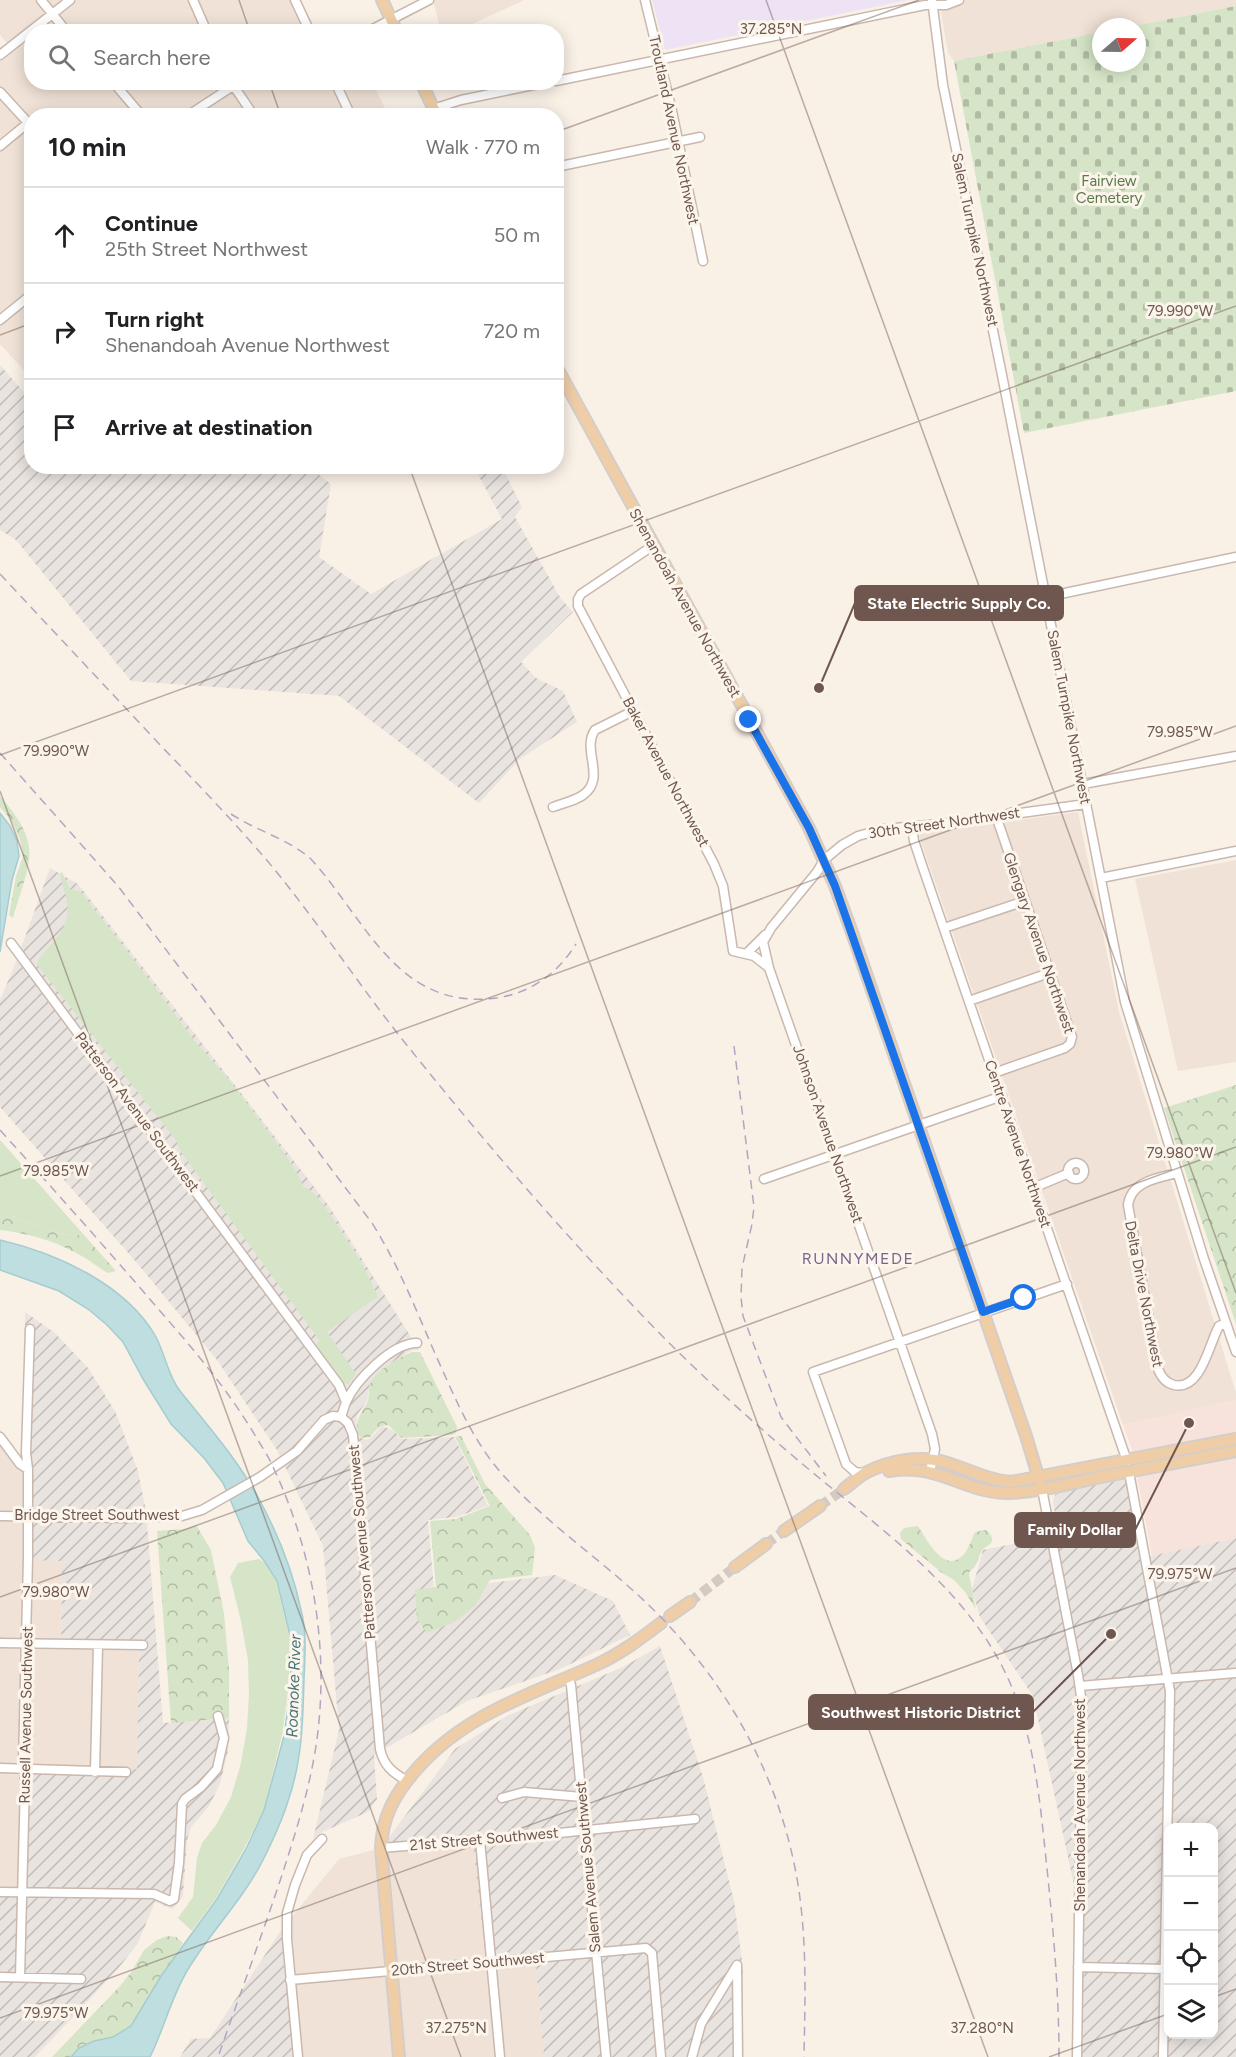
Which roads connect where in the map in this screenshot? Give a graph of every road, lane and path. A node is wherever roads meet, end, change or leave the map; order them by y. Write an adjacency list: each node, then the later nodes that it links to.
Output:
1 (40, 0): 10 (street)
2 (70, 0): 10 (street)
3 (194, 0): 14 (street)
4 (295, 0): 15 (street)
5 (382, 0): 11 (main road)
6 (429, 0): 11 (street)
7 (645, 0): 20 (street, Troutland Avenue Northwest)
8 (959, 0): 9 (street)
9 (932, 2): 20 (street); 47 (street, Salem Turnpike Northwest)
10 (52, 14): 12 (street); 13 (street)
11 (391, 19): 16 (street); 17 (main road)
12 (39, 24)
13 (60, 24)
14 (204, 24)
15 (306, 24)
16 (382, 24)
17 (393, 24)
18 (24, 36): 19 (street)
19 (0, 55)
20 (660, 59): 21 (street); 38 (street, Troutland Avenue Northwest)
21 (564, 79)
22 (120, 90): 29 (street)
23 (224, 90): 30 (street)
24 (236, 90): 31 (street)
25 (339, 90): 32 (street)
26 (425, 90): 33 (main road)
27 (509, 90): 34 (street)
28 (0, 92): 35 (street)
29 (135, 108)
30 (198, 108)
31 (248, 108)
32 (347, 108)
33 (433, 108)
34 (444, 108)
35 (24, 118)
36 (24, 129): 39 (street)
37 (700, 137): 38 (street)
38 (678, 141): 40 (street); 41 (street, Troutland Avenue Northwest)
39 (0, 146)
40 (564, 165)
41 (703, 261)
42 (24, 300): 43 (street)
43 (0, 320)
44 (564, 381): 45 (main road, Shenandoah Avenue Northwest)
45 (654, 545): 48 (street, Baker Avenue Northwest); 56 (main road, Shenandoah Avenue Northwest)
46 (1236, 557): 47 (street)
47 (1046, 597): 50 (street, Salem Turnpike Northwest)
48 (633, 711): 52 (street); 62 (street, Baker Avenue Northwest)
49 (1236, 756): 50 (street)
50 (1083, 784): 51 (street, Salem Turnpike Northwest)
51 (1086, 804): 53 (street, 30th Street Northwest); 57 (street, Salem Turnpike Northwest)
52 (553, 807)
53 (996, 816): 54 (street, 30th Street Northwest); 58 (street, Glengary Avenue Northwest)
54 (912, 827): 56 (street, 30th Street Northwest); 60 (street, Centre Avenue Northwest)
55 (1236, 851): 57 (street)
56 (824, 860): 59 (street, 30th Street Northwest); 68 (main road, Shenandoah Avenue Northwest)
57 (1101, 878): 71 (street, Salem Turnpike Northwest)
58 (1025, 901): 60 (street); 64 (street, Glengary Avenue Northwest)
59 (771, 928): 62 (street, 30th Street Northwest); 63 (street, 30th Street Northwest)
60 (944, 928): 65 (street, Centre Avenue Northwest)
61 (11, 943): 81 (street, Patterson Avenue Southwest)
62 (747, 953): 63 (street)
63 (769, 968): 69 (street, Johnson Avenue Northwest)
64 (1049, 973): 65 (street); 66 (street, Glengary Avenue Northwest)
65 (969, 1001): 66 (street, Centre Avenue Northwest)
66 (994, 1073): 67 (street, Centre Avenue Northwest)
67 (1002, 1096): 68 (street); 73 (street, Centre Avenue Northwest)
68 (918, 1124): 69 (street); 75 (main road, Shenandoah Avenue Northwest)
69 (834, 1153): 72 (street); 78 (street, Johnson Avenue Northwest)
70 (1069, 1173): 73 (street)
71 (1177, 1173): 76 (street, Salem Turnpike Northwest); 76 (street, Delta Drive Northwest)
72 (764, 1179)
73 (1033, 1188): 74 (street, Centre Avenue Northwest)
74 (1067, 1284): 75 (street); 87 (street, Centre Avenue Northwest)
75 (983, 1312): 78 (street); 90 (main road, Shenandoah Avenue Northwest)
76 (1226, 1323): 80 (street, Salem Turnpike Northwest)
77 (30, 1329): 88 (street, Russell Avenue Southwest)
78 (900, 1341): 86 (street, Johnson Avenue Northwest); 89 (street)
79 (417, 1343): 81 (street)
80 (1236, 1352)
81 (346, 1402): 82 (street)
82 (341, 1417): 94 (street, Bridge Street Southwest); 112 (street, Patterson Avenue Southwest)
83 (0, 1437): 88 (street)
84 (1236, 1439): 87 (main road)
85 (1236, 1451): 87 (main road)
86 (932, 1465): 89 (main road); 89 (main road); 90 (main road); 91 (main road)
87 (1128, 1466): 90 (main road); 91 (main road); 105 (street, Centre Avenue Northwest)
88 (28, 1469): 94 (street, Russell Avenue Southwest)
89 (864, 1473)
90 (1040, 1478): 91 (main road, Shenandoah Avenue Northwest)
91 (1042, 1489): 106 (street, Shenandoah Avenue Northwest)
92 (820, 1506): 95 (main road)
93 (0, 1516): 94 (street, Bridge Street Southwest)
94 (28, 1516): 100 (street, Russell Avenue Southwest)
95 (784, 1532)
96 (766, 1544): 97 (main road)
97 (735, 1567)
98 (690, 1602): 104 (main road)
99 (0, 1643): 100 (street)
100 (26, 1644): 101 (street); 109 (street, Russell Avenue Southwest)
101 (98, 1645): 102 (street); 110 (street)
102 (143, 1646)
103 (1236, 1673): 105 (street)
104 (568, 1677): 112 (main road); 113 (street, Salem Avenue Southwest)
105 (1169, 1678): 106 (street); 122 (street, Centre Avenue Northwest)
106 (1080, 1686): 125 (street, Shenandoah Avenue Northwest)
107 (218, 1716): 121 (street)
108 (0, 1768): 109 (street)
109 (24, 1768): 110 (street); 121 (street, Russell Avenue Southwest)
110 (95, 1772): 111 (street)
111 (126, 1772)
112 (407, 1781): 119 (main road)
113 (582, 1797): 114 (street); 116 (street, Salem Avenue Southwest)
114 (502, 1798)
115 (695, 1819): 116 (street, 21st Street Southwest)
116 (585, 1830): 118 (street, 21st Street Southwest); 123 (street, Salem Avenue Southwest)
117 (322, 1839): 131 (street)
118 (480, 1840): 119 (street, 21st Street Southwest); 124 (street)
119 (381, 1848): 127 (main road)
120 (0, 1892): 121 (street)
121 (22, 1892): 129 (street, Russell Avenue Southwest)
122 (1166, 1931)
123 (596, 1952): 124 (street, 20th Street Southwest); 136 (street, Salem Avenue Southwest); 137 (street, 20th Street Southwest)
124 (491, 1962): 127 (street, 20th Street Southwest); 135 (street)
125 (1078, 1967): 126 (street); 140 (street, Shenandoah Avenue Northwest)
126 (1164, 1969)
127 (391, 1970): 131 (street, 20th Street Southwest); 134 (main road)
128 (0, 1977): 129 (street)
129 (20, 1977): 130 (street)
130 (81, 1979)
131 (290, 1980): 133 (street)
132 (1165, 1985): 141 (street, Centre Avenue Northwest)
133 (298, 2057)
134 (399, 2057)
135 (500, 2057)
136 (606, 2057)
137 (661, 2057)
138 (693, 2057): 139 (street)
139 (738, 2057)
140 (1077, 2057)
141 (1163, 2057)

